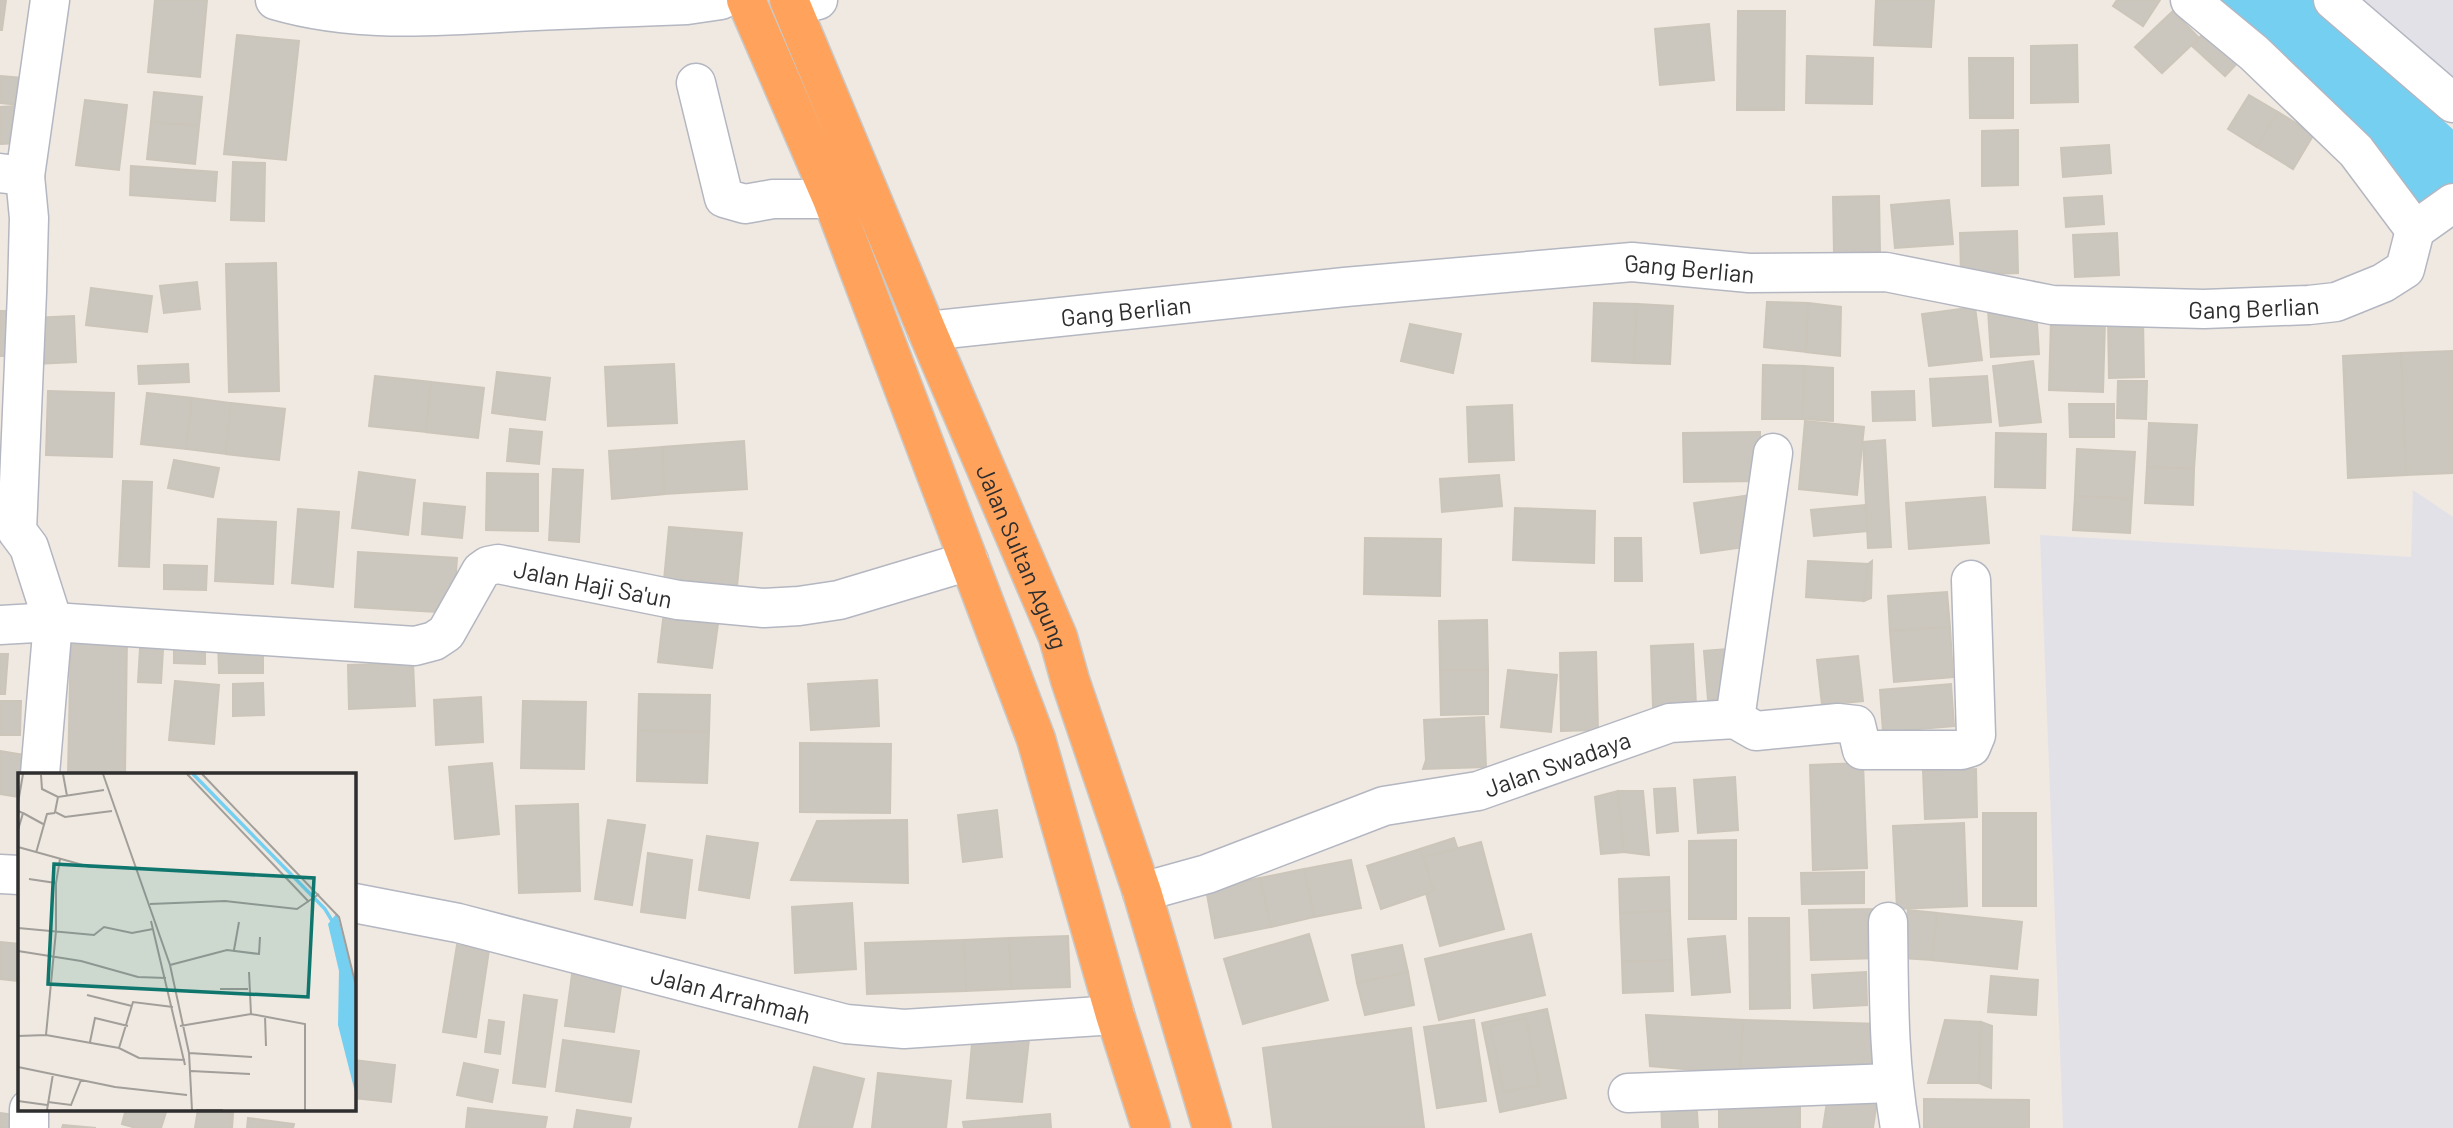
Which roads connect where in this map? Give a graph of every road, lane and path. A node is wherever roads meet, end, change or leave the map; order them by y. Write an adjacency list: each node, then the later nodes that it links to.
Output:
1 (50, 0): 10 (street)
2 (275, 0): 3 (street)
3 (721, 0)
4 (746, 0): 11 (highway, Jalan Sultan Agung)
5 (2190, 0): 13 (street)
6 (800, 2): 14 (highway, Jalan Sultan Agung)
7 (2351, 5): 9 (street)
8 (696, 83): 11 (street)
9 (2453, 103)
10 (13, 175): 18 (street)
11 (832, 200): 16 (highway, Jalan Sultan Agung)
12 (2452, 204): 13 (street)
13 (2415, 230): 14 (street, Gang Berlian)
14 (927, 331): 24 (highway, Jalan Sultan Agung)
15 (1773, 453): 20 (street)
16 (968, 561): 18 (street, Jalan Haji Sa'un); 27 (highway, Jalan Sultan Agung)
17 (1971, 580): 20 (street, Jalan Swadaya)
18 (53, 622): 19 (street, Jalan Haji Sa'un); 21 (street)
19 (0, 625)
20 (1735, 719): 24 (street, Jalan Swadaya)
21 (40, 773)
22 (0, 874): 23 (street)
23 (18, 875)
24 (1142, 892): 33 (highway, Jalan Sultan Agung)
25 (355, 903): 27 (street, Jalan Arrahmah)
26 (1888, 922): 28 (street)
27 (1115, 1015): 32 (highway, Jalan Sultan Agung)
28 (1892, 1083): 29 (street); 34 (street)
29 (1628, 1093)
30 (29, 1110): 31 (street)
31 (29, 1128)
32 (1151, 1128)
33 (1212, 1128)
34 (1900, 1128)

